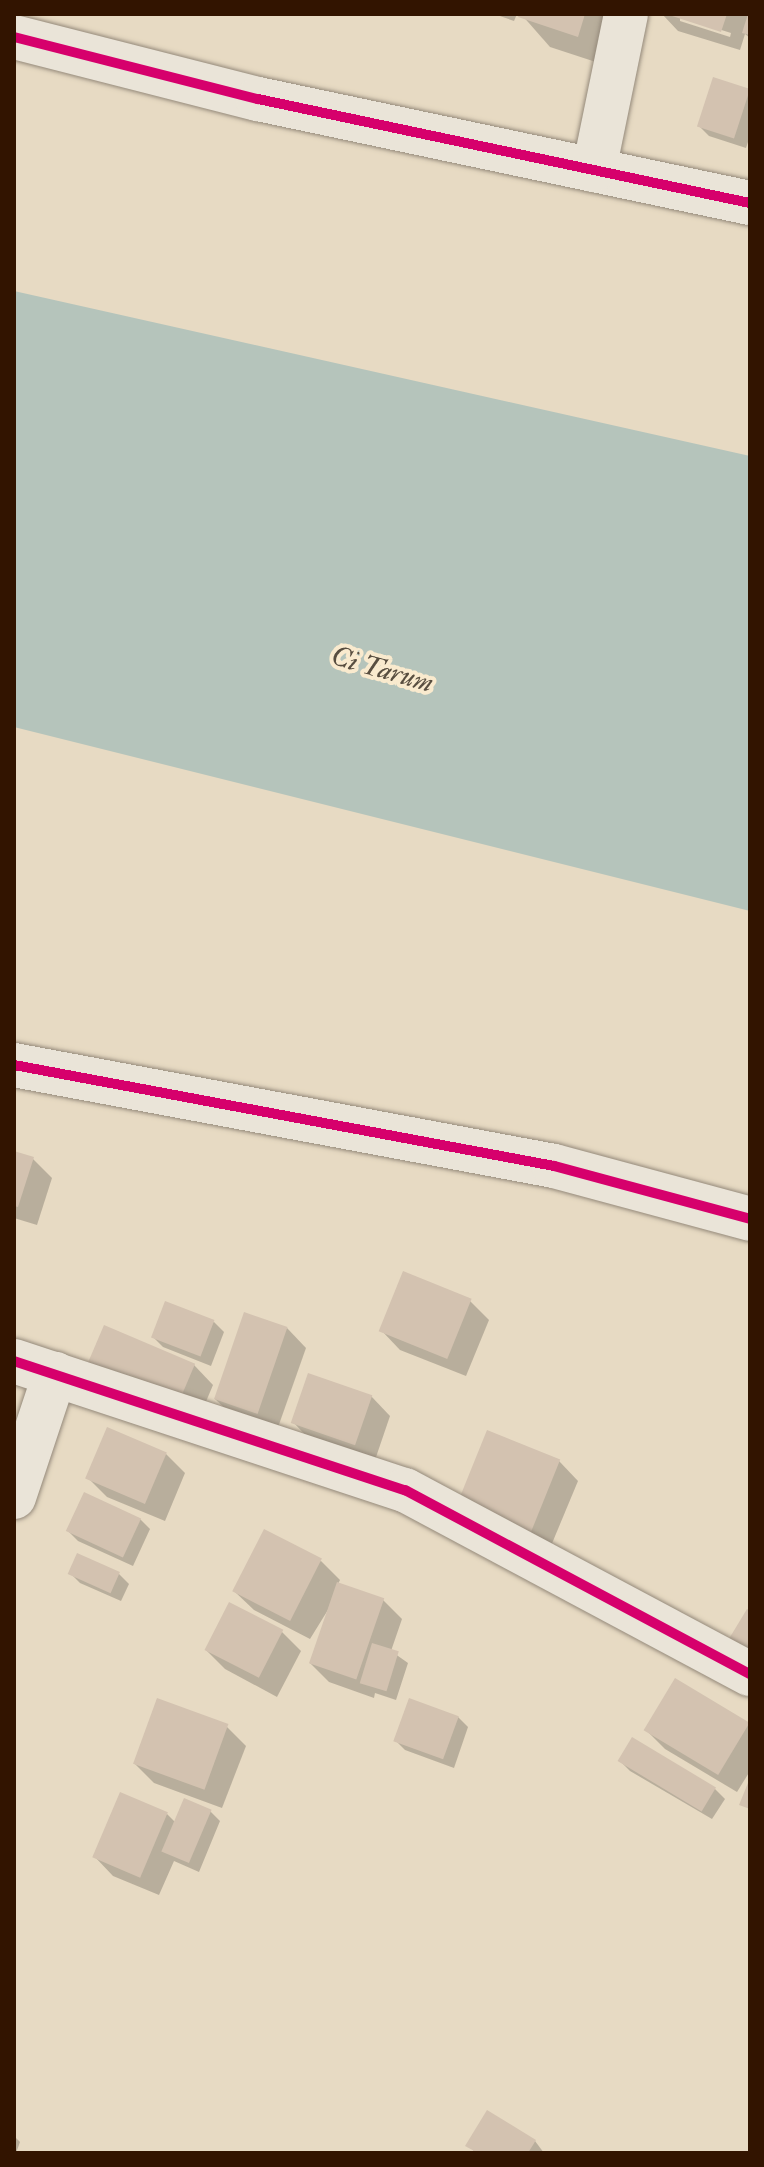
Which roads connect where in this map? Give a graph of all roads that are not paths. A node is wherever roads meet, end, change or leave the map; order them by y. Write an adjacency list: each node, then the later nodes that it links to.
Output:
1 (626, 14): 3 (street)
2 (14, 37): 3 (street)
3 (594, 170): 4 (street)
4 (750, 203)
5 (14, 1065): 6 (street)
6 (750, 1219)
7 (14, 1361): 8 (street)
8 (55, 1374): 9 (street); 10 (street)
9 (14, 1497)
10 (750, 1674)

